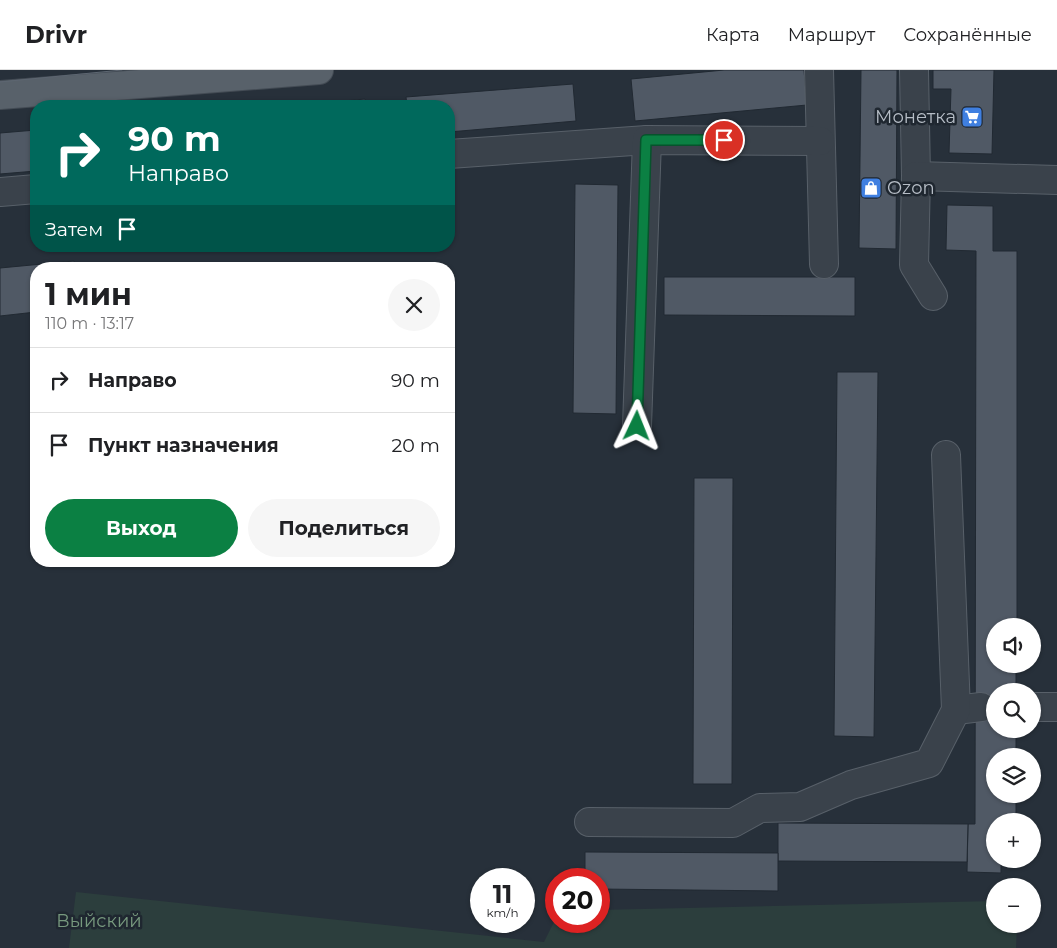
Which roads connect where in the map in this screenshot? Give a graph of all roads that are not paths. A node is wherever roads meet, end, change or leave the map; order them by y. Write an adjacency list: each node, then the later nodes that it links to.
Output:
1 (319, 70): 4 (main road)
2 (819, 70): 6 (lane)
3 (914, 70): 8 (lane)
4 (0, 94)
5 (646, 140): 6 (lane); 7 (lane); 14 (lane)
6 (820, 141): 12 (lane)
7 (455, 154)
8 (916, 176): 9 (lane); 13 (lane)
9 (1057, 180)
10 (30, 190): 11 (lane)
11 (0, 192)
12 (824, 264)
13 (933, 296)
14 (637, 426)
15 (946, 455): 18 (lane)
16 (1041, 707): 17 (lane)
17 (1057, 707)
18 (589, 822)

